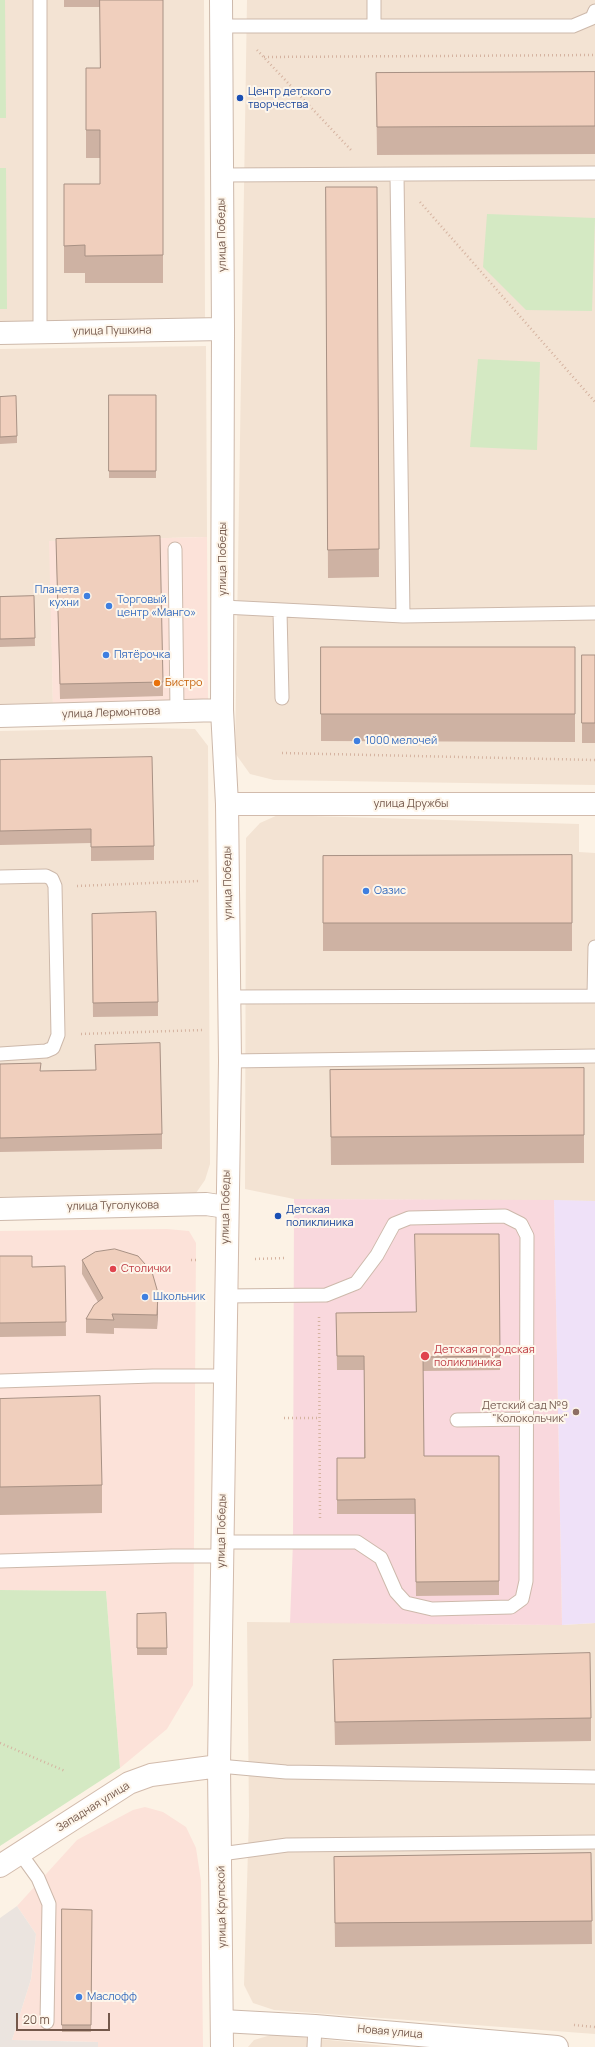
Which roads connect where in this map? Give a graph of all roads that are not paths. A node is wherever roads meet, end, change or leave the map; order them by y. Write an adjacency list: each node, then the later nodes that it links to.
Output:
1 (40, 0): 11 (lane)
2 (221, 0): 5 (street, улица Победы)
3 (374, 0): 6 (lane)
4 (595, 11): 6 (lane)
5 (221, 26): 6 (lane); 7 (street, улица Победы)
6 (374, 26)
7 (222, 175): 8 (lane); 10 (street, улица Победы)
8 (397, 175): 9 (lane); 17 (lane)
9 (594, 175)
10 (223, 329): 11 (street, улица Пушкина); 14 (street, улица Победы)
11 (40, 332): 12 (street, улица Пушкина)
12 (0, 333)
13 (175, 549): 19 (lane)
14 (223, 607): 15 (lane); 20 (street, улица Победы)
15 (280, 611): 17 (lane); 18 (lane)
16 (595, 613): 17 (lane)
17 (403, 616)
18 (282, 698)
19 (177, 710): 20 (street, улица Лермонтова); 21 (street, улица Лермонтова)
20 (222, 710): 22 (street, улица Победы)
21 (0, 716)
22 (227, 804): 23 (street, улица Дружбы); 26 (street, улица Победы)
23 (595, 804)
24 (0, 877): 27 (lane)
25 (595, 947): 26 (lane)
26 (229, 997): 29 (street, улица Победы)
27 (0, 1054)
28 (595, 1056): 29 (lane)
29 (230, 1061): 30 (street, улица Победы)
30 (226, 1206): 31 (street, улица Туголукова); 32 (street, улица Победы)
31 (0, 1209)
32 (225, 1296): 33 (street, улица Победы); 35 (lane)
33 (225, 1376): 34 (lane); 37 (street, улица Победы)
34 (0, 1381)
35 (526, 1419): 36 (lane); 37 (lane)
36 (457, 1420)
37 (222, 1549): 38 (lane); 39 (street, улица Победы)
38 (0, 1561)
39 (219, 1766): 40 (lane); 42 (street, Западная улица); 43 (street, улица Крупской)
40 (595, 1777)
41 (595, 1842): 43 (lane)
42 (20, 1853): 44 (street, Западная улица); 46 (lane)
43 (221, 1854): 45 (street, улица Крупской)
44 (0, 1866)
45 (222, 2020): 47 (street, Новая улица); 48 (street, улица Крупской)
46 (47, 2022)
47 (314, 2036): 49 (street, Новая улица)
48 (222, 2047)
49 (557, 2047)

